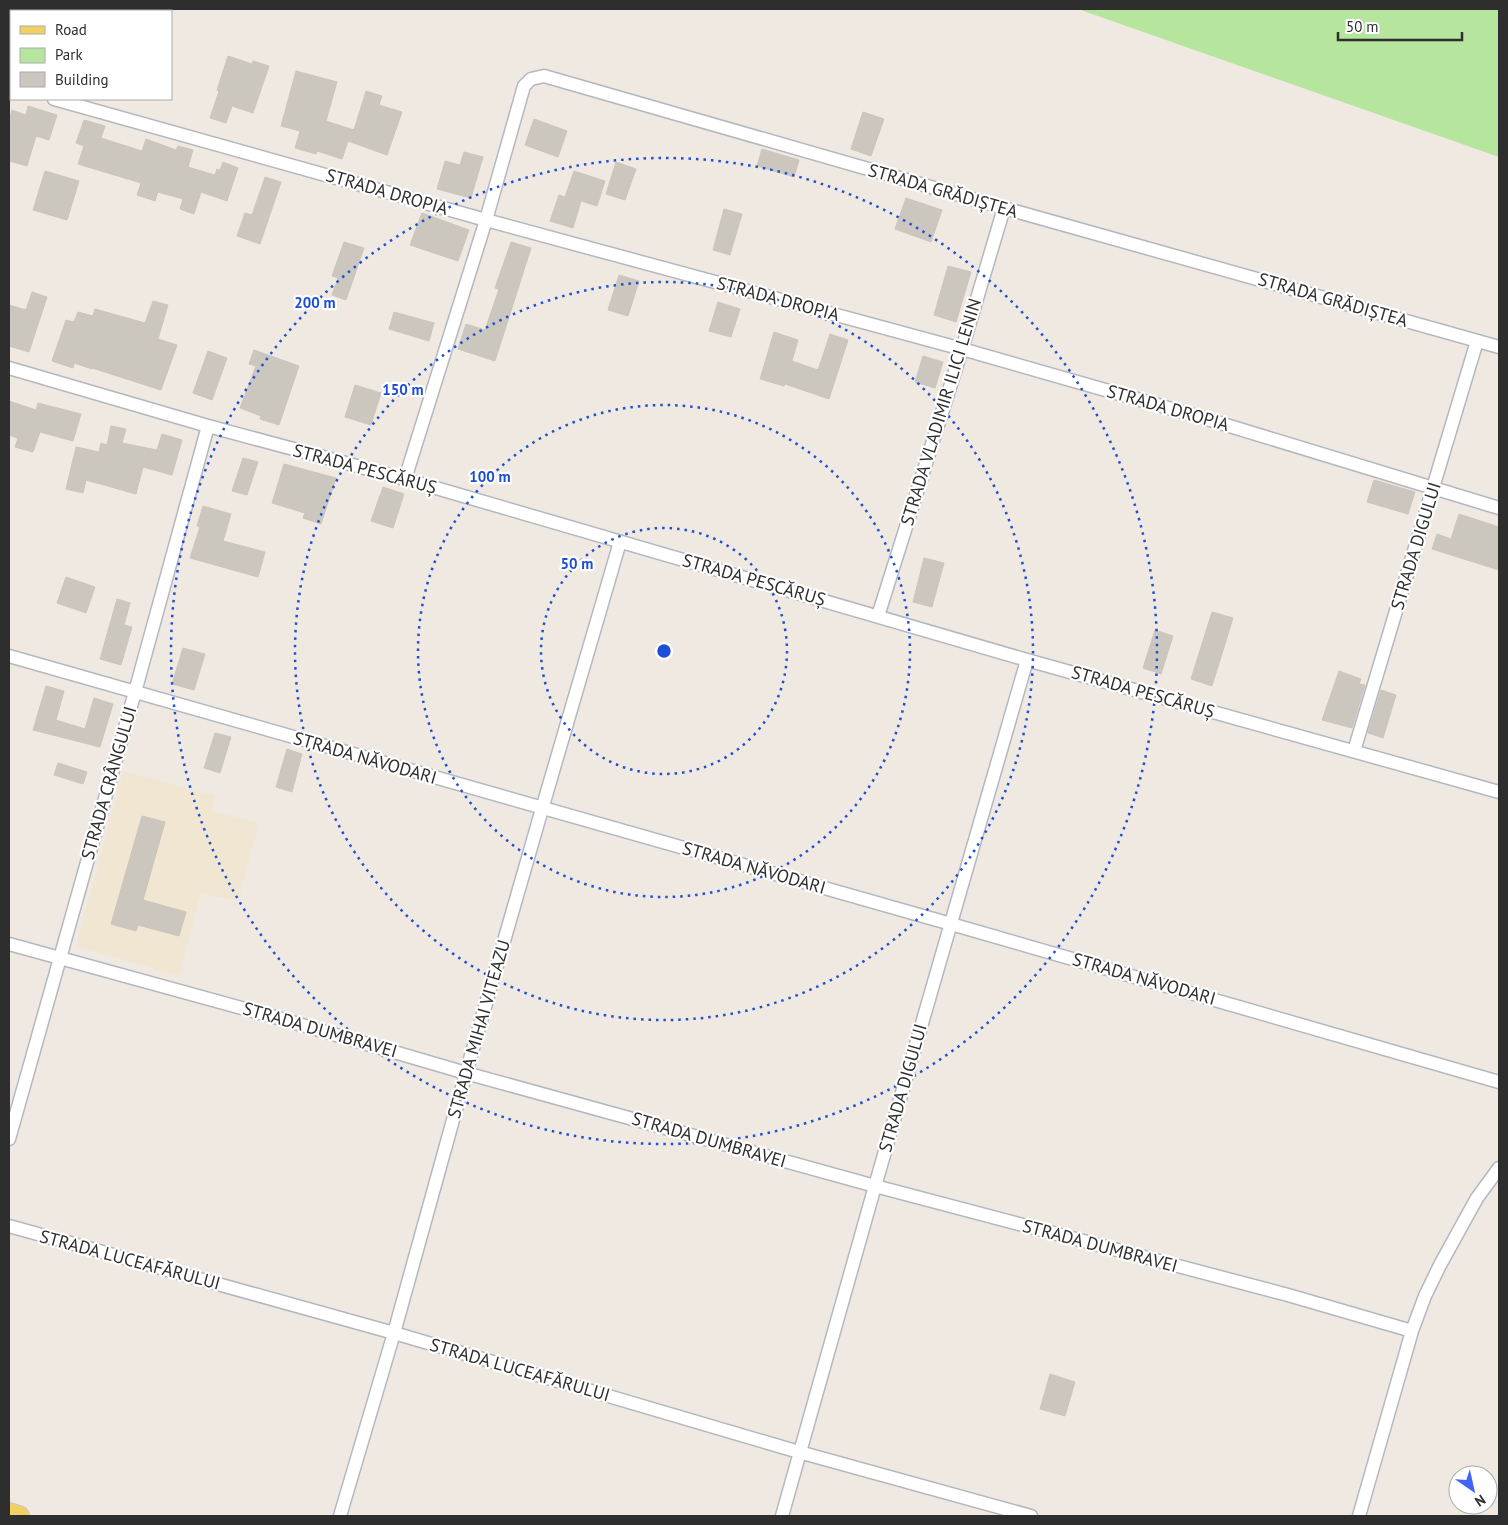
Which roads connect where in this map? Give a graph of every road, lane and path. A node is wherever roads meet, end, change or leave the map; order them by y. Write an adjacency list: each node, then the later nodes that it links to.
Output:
1 (58, 100): 3 (street, STRADA DROPIA)
2 (1004, 208): 3 (street, STRADA GRĂDIȘTEA); 4 (street, STRADA GRĂDIȘTEA); 6 (street, STRADA VLADIMIR ILICI LENIN)
3 (486, 220): 6 (street, STRADA DROPIA); 9 (street)
4 (1477, 341): 5 (street, STRADA GRĂDIȘTEA); 10 (street, STRADA DIGULUI)
5 (1499, 346)
6 (962, 349): 10 (street, STRADA DROPIA); 13 (street, STRADA VLADIMIR ILICI LENIN)
7 (9, 368): 8 (street, STRADA PESCĂRUȘ)
8 (208, 426): 9 (street, STRADA PESCĂRUȘ); 16 (street, STRADA CRÂNGULUI)
9 (405, 480): 12 (street, STRADA PESCĂRUȘ)
10 (1433, 489): 11 (street, STRADA DROPIA); 17 (street, STRADA DIGULUI)
11 (1499, 508)
12 (620, 542): 13 (street, STRADA PESCĂRUȘ); 19 (street, STRADA MIHAI VITEAZU)
13 (878, 616): 15 (street, STRADA PESCĂRUȘ)
14 (9, 656): 16 (street, STRADA NĂVODARI)
15 (1027, 660): 17 (street, STRADA PESCĂRUȘ); 20 (street, STRADA DIGULUI)
16 (135, 692): 19 (street, STRADA NĂVODARI); 22 (street, STRADA CRÂNGULUI)
17 (1354, 752): 18 (street, STRADA PESCĂRUȘ)
18 (1499, 792)
19 (542, 808): 20 (street, STRADA NĂVODARI); 23 (street, STRADA MIHAI VITEAZU)
20 (951, 924): 24 (street, STRADA NĂVODARI); 27 (street, STRADA DIGULUI)
21 (9, 944): 22 (street, STRADA DUMBRAVEI)
22 (60, 958): 23 (street, STRADA DUMBRAVEI); 25 (street, STRADA CRÂNGULUI)
23 (466, 1072): 27 (street, STRADA DUMBRAVEI); 30 (street, STRADA MIHAI VITEAZU)
24 (1499, 1082)
25 (9, 1139)
26 (1499, 1168): 29 (street)
27 (875, 1186): 29 (street, STRADA DUMBRAVEI); 31 (street, STRADA DIGULUI)
28 (9, 1226): 30 (street, STRADA LUCEAFĂRULUI)
29 (1412, 1331): 37 (street)
30 (394, 1333): 31 (street, STRADA LUCEAFĂRULUI); 34 (street, STRADA MIHAI VITEAZU)
31 (799, 1452): 35 (street, STRADA DIGULUI); 36 (street, STRADA LUCEAFĂRULUI)
32 (9, 1513): 33 (main road)
33 (19, 1516)
34 (340, 1516)
35 (782, 1516)
36 (1031, 1516)
37 (1358, 1516)

